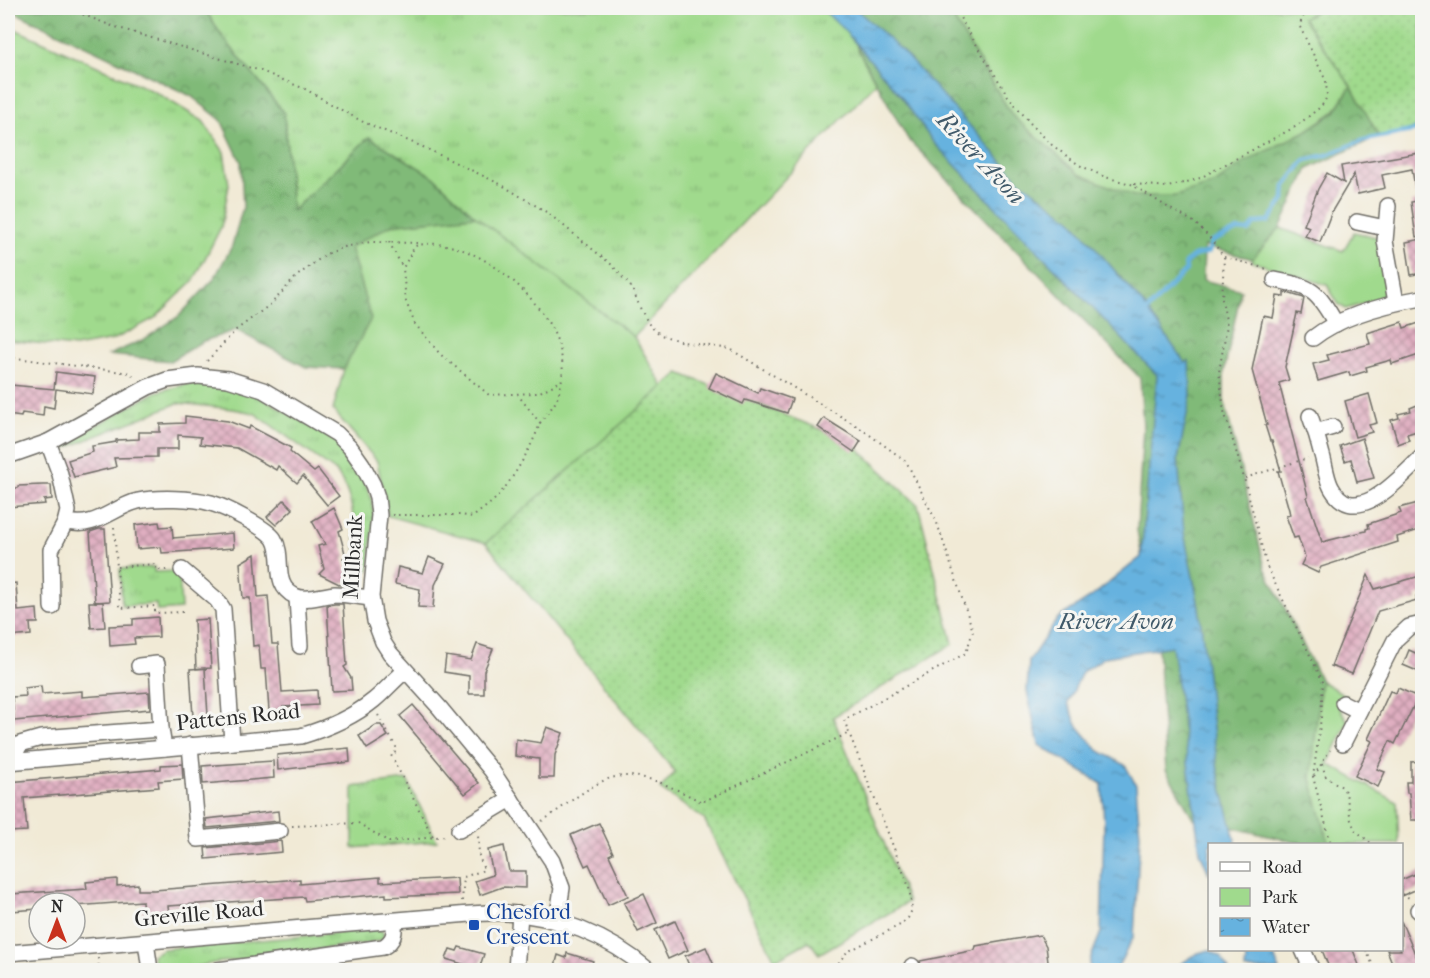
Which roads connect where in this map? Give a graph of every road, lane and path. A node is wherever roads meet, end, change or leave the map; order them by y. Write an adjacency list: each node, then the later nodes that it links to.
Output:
1 (66, 8): 48 (path)
2 (954, 8): 4 (path)
3 (1312, 8): 4 (path)
4 (1131, 184): 10 (path)
5 (1388, 206): 7 (street)
6 (1357, 222): 7 (street)
7 (1385, 228): 14 (street)
8 (389, 242): 9 (path); 11 (path); 18 (path)
9 (424, 243): 11 (path); 19 (path)
10 (1224, 257): 12 (path); 30 (path)
11 (403, 268): 21 (path)
12 (1272, 275): 15 (street)
13 (1422, 298): 14 (street)
14 (1396, 302): 15 (street)
15 (1336, 324): 16 (street)
16 (1313, 338)
17 (8, 357): 20 (path)
18 (204, 364)
19 (561, 381): 21 (path); 23 (path)
20 (143, 390): 26 (street, Millbank); 37 (street, Millbank)
21 (518, 395): 23 (path)
22 (1310, 416): 25 (street)
23 (540, 423): 32 (path)
24 (1333, 427): 25 (street)
25 (1316, 432): 27 (street)
26 (48, 442): 28 (street, Millbank); 33 (street)
27 (1322, 453): 29 (street); 30 (path)
28 (8, 456)
29 (1422, 457)
30 (1244, 478): 55 (path)
31 (113, 512): 33 (street); 34 (path); 36 (street)
32 (385, 515)
33 (66, 521): 38 (street)
34 (117, 567): 35 (path); 39 (path)
35 (182, 570): 49 (street)
36 (297, 598): 37 (street); 41 (street)
37 (371, 598): 43 (street, Millbank)
38 (52, 607)
39 (183, 612)
40 (1422, 624): 46 (street)
41 (300, 646)
42 (139, 666): 47 (street)
43 (405, 671): 44 (street, Pattens Road); 56 (street, Millbank)
44 (372, 701): 49 (street, Pattens Road); 62 (path)
45 (1343, 703): 46 (street)
46 (1359, 711): 50 (street)
47 (161, 729): 52 (street, Pattens Road); 53 (street, Pattens Road)
48 (849, 734): 58 (path); 79 (path)
49 (232, 742): 51 (street, Pattens Road)
50 (1343, 743): 54 (path)
51 (190, 745): 52 (street, Pattens Road); 60 (street)
52 (164, 747): 53 (street, Pattens Road)
53 (10, 762)
54 (1322, 764): 55 (path); 64 (path)
55 (1313, 777): 63 (path)
56 (511, 800): 57 (street); 58 (street, Millbank)
57 (475, 820): 59 (street); 65 (path)
58 (531, 828): 68 (street, Millbank)
59 (459, 830)
60 (280, 831): 62 (path)
61 (442, 838): 62 (path)
62 (434, 839)
63 (1332, 843)
64 (1371, 843)
65 (462, 900)
66 (519, 914): 67 (street, Greville Road); 68 (street, Greville Road); 77 (street)
67 (394, 921): 69 (street, Greville Road); 76 (street)
68 (557, 921): 78 (street, Greville Road)
69 (146, 942): 72 (street, Greville Road); 75 (street)
70 (1303, 951): 80 (street)
71 (1366, 951): 81 (path)
72 (8, 953)
73 (98, 956): 74 (path)
74 (99, 970)
75 (150, 970)
76 (218, 970)
77 (516, 970)
78 (648, 970)
79 (841, 970)
80 (1312, 970)
81 (1375, 970)

